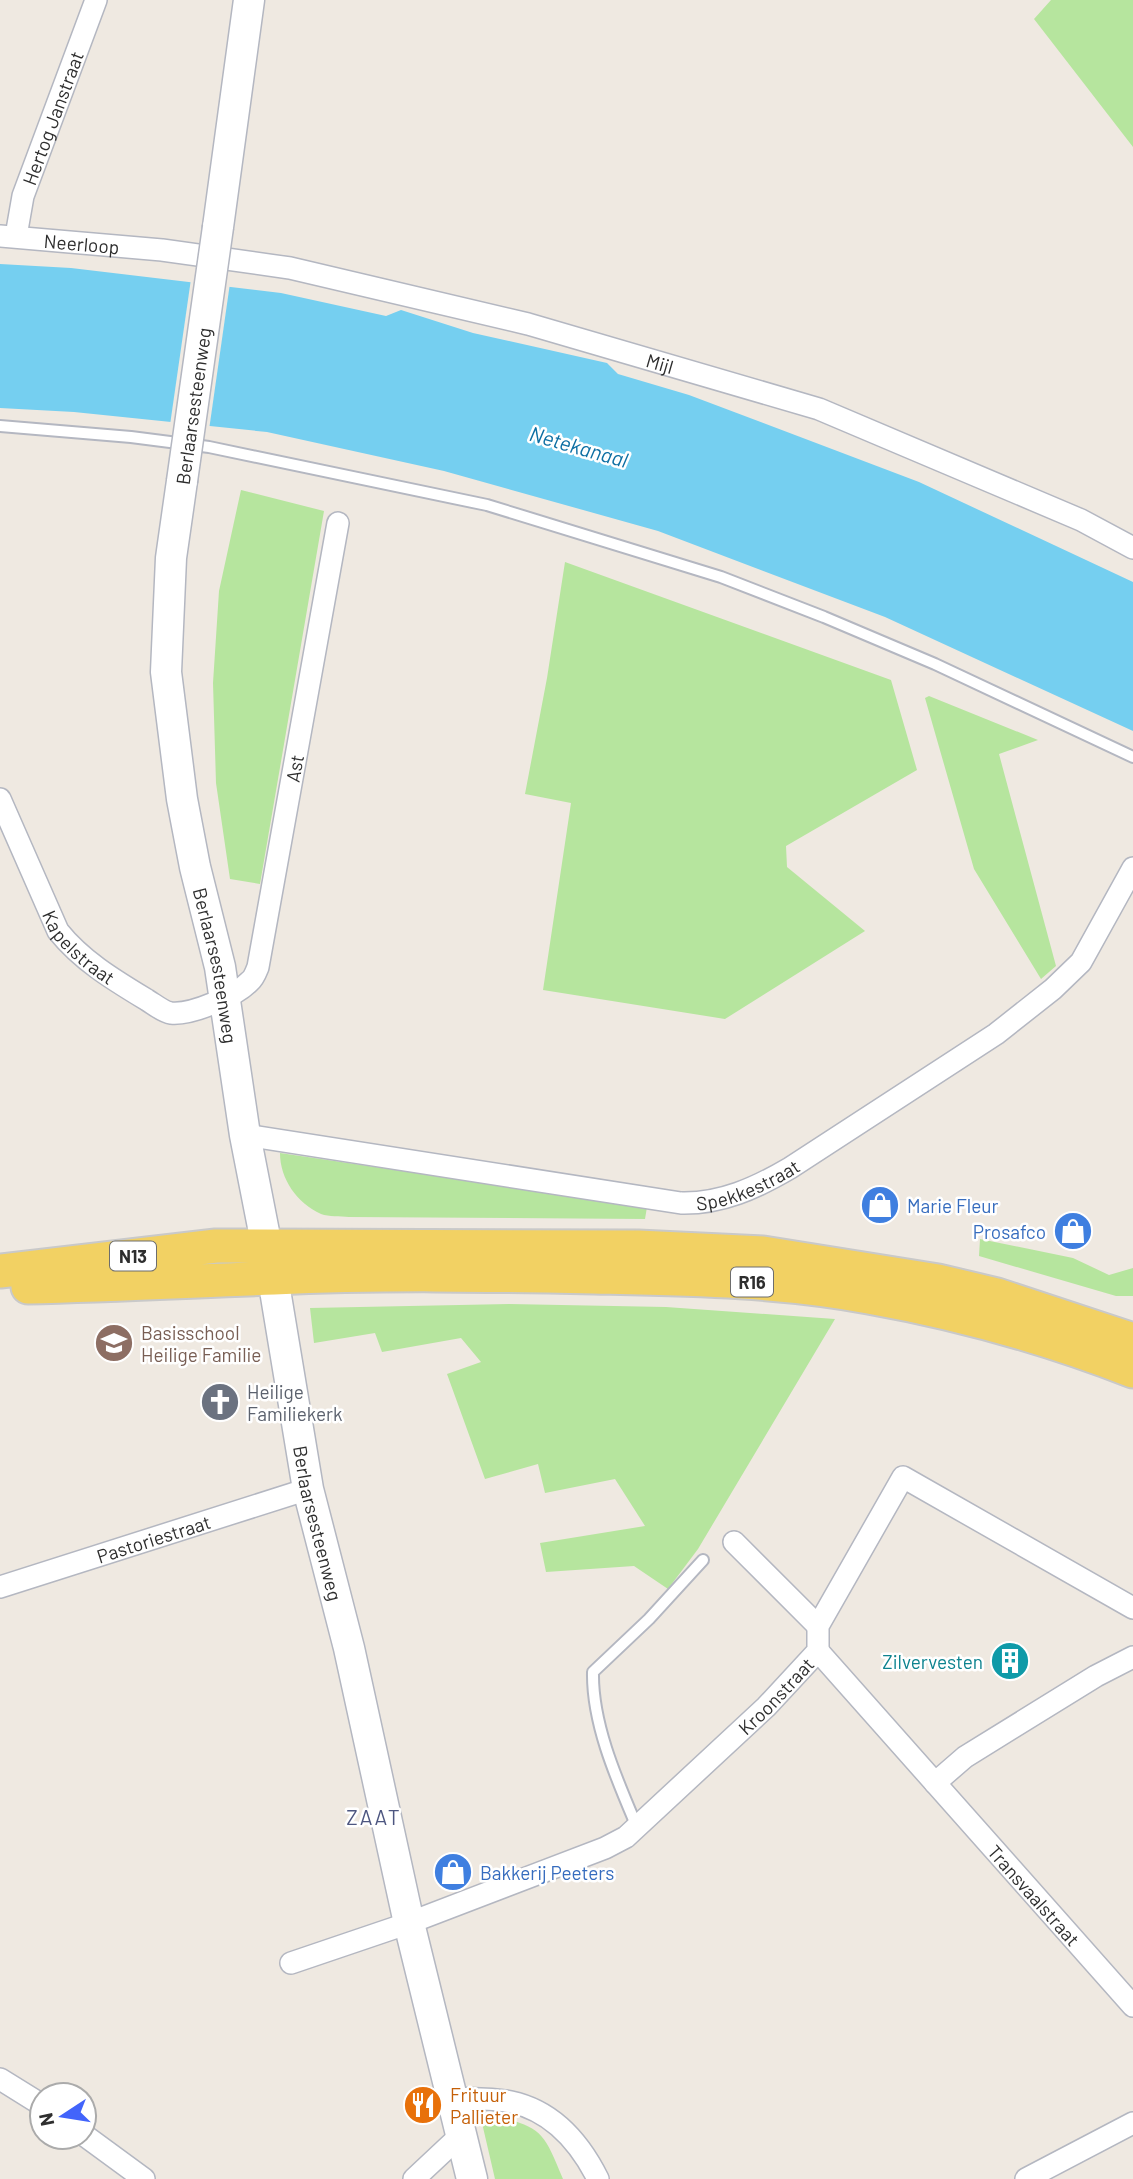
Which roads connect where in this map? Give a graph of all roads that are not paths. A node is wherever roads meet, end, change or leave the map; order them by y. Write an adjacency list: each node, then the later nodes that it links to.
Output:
1 (96, 0): 3 (street, Hertog Janstraat)
2 (250, 0): 11 (street, Berlaarsesteenweg, bridge)
3 (8, 236): 4 (street, Neerloop)
4 (162, 250): 7 (street, Mijl)
5 (0, 426): 8 (lane)
6 (338, 523): 11 (street, Ast)
7 (1133, 548)
8 (1133, 757)
9 (0, 799): 11 (street, Kapelstraat)
10 (1133, 869): 12 (street, Spekkestraat)
11 (223, 999): 12 (street, Berlaarsesteenweg)
12 (245, 1135): 13 (street, Berlaarsesteenweg)
13 (270, 1262): 14 (main road, N13); 15 (main road, N13); 16 (main road, R16); 17 (main road, R16); 18 (street, Berlaarsesteenweg)
14 (0, 1271)
15 (0, 1287)
16 (1133, 1340)
17 (1133, 1371)
18 (308, 1489): 21 (street, Pastoriestraat); 28 (street, Berlaarsesteenweg)
19 (734, 1542): 23 (street)
20 (703, 1560): 27 (lane)
21 (0, 1587)
22 (1133, 1608): 23 (street, Kroonstraat)
23 (818, 1626): 24 (street, Kroonstraat)
24 (818, 1651): 26 (street, Transvaalstraat); 27 (street, Kroonstraat)
25 (1133, 1657): 26 (street)
26 (934, 1783): 30 (street, Transvaalstraat)
27 (637, 1827): 28 (street, Kroonstraat)
28 (409, 1923): 29 (street); 33 (street, Berlaarsesteenweg)
29 (291, 1963)
30 (1133, 2006)
31 (0, 2080): 32 (street)
32 (28, 2097)
33 (451, 2098): 35 (street, Berlaarsesteenweg); 40 (street)
34 (1133, 2123): 41 (street)
35 (462, 2134): 38 (street); 39 (street, Berlaarsesteenweg)
36 (98, 2145): 37 (street)
37 (144, 2179)
38 (414, 2179)
39 (472, 2179)
40 (598, 2179)
41 (1026, 2179)

